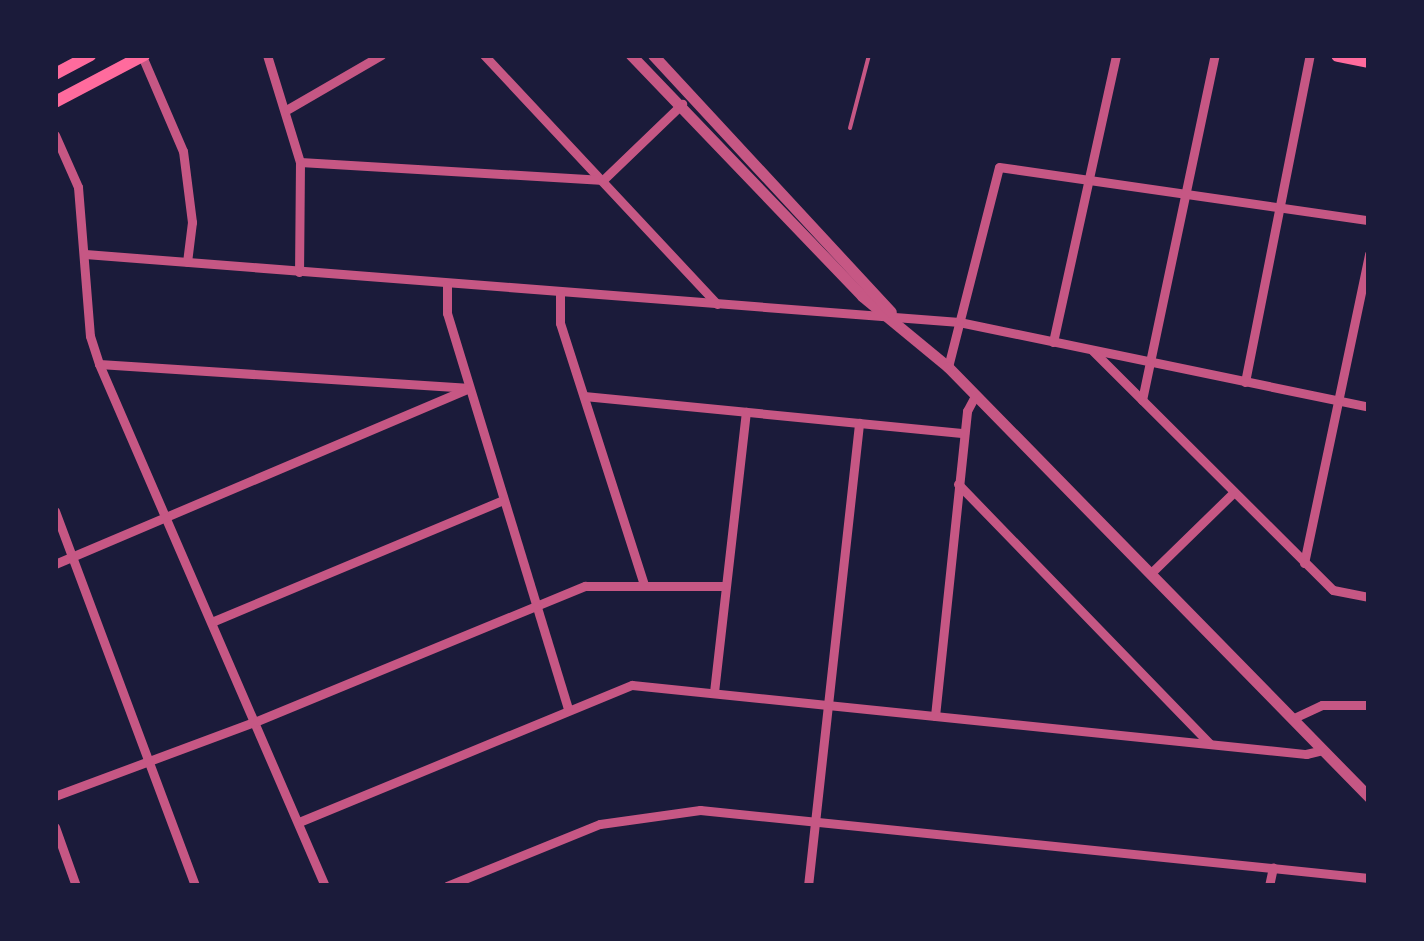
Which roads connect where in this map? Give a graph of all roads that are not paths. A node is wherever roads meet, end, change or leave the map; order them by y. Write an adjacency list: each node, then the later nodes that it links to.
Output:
1 (90, 55): 14 (main road)
2 (267, 55): 18 (street)
3 (380, 55): 18 (street)
4 (484, 55): 23 (street)
5 (632, 55): 17 (street)
6 (653, 55): 15 (street)
7 (868, 55): 19 (lane)
8 (1116, 55): 22 (street)
9 (1215, 55): 24 (street)
10 (1310, 55): 25 (street)
11 (1338, 55): 13 (main road)
12 (143, 56): 16 (main road); 29 (street)
13 (1369, 60)
14 (55, 74)
15 (692, 96): 17 (street); 34 (street)
16 (55, 102)
17 (680, 107): 23 (street); 34 (street)
18 (288, 109): 21 (street)
19 (850, 128)
20 (55, 135): 27 (street)
21 (300, 162): 23 (street); 30 (street)
22 (1090, 179): 24 (street); 35 (street); 36 (street)
23 (603, 180): 33 (street)
24 (1187, 190): 25 (street); 38 (street)
25 (1283, 204): 26 (street); 41 (street)
26 (1369, 220)
27 (85, 254): 29 (street); 39 (street)
28 (1369, 254): 46 (street)
29 (187, 262): 30 (street)
30 (299, 272): 31 (street)
31 (447, 285): 32 (street); 42 (street)
32 (560, 293): 33 (street); 43 (street)
33 (717, 304): 34 (street)
34 (897, 320): 35 (street); 40 (street)
35 (959, 322): 36 (street); 40 (street)
36 (1053, 342): 37 (street)
37 (1092, 350): 38 (street); 45 (street)
38 (1151, 362): 41 (street); 45 (street)
39 (100, 364): 42 (street); 55 (street)
40 (948, 367): 44 (street)
41 (1244, 382): 46 (street)
42 (469, 388): 53 (street); 55 (street)
43 (584, 396): 48 (street); 60 (street)
44 (975, 396): 50 (street); 59 (street)
45 (1142, 400): 52 (street)
46 (1338, 400): 47 (street); 57 (street)
47 (1369, 407)
48 (746, 412): 49 (street); 61 (street)
49 (859, 423): 50 (street); 66 (street)
50 (964, 432): 51 (street)
51 (958, 484): 69 (street); 72 (street)
52 (1234, 492): 57 (street); 59 (street)
53 (503, 500): 63 (street); 64 (street)
54 (55, 511): 56 (street)
55 (169, 521): 56 (street); 64 (street)
56 (72, 558): 58 (street); 74 (street)
57 (1304, 563): 62 (street)
58 (55, 564)
59 (1151, 573): 70 (street)
60 (644, 584): 61 (street); 63 (street)
61 (725, 586): 65 (street)
62 (1369, 597)
63 (532, 605): 68 (street); 71 (street)
64 (214, 622): 71 (street)
65 (714, 692): 66 (street); 68 (street)
66 (825, 703): 69 (street); 77 (street)
67 (1369, 705): 70 (street)
68 (568, 709): 78 (street)
69 (936, 716): 72 (street)
70 (1294, 718): 73 (street)
71 (257, 721): 74 (street); 78 (street)
72 (1210, 744): 73 (street)
73 (1323, 750): 76 (street)
74 (150, 762): 75 (street); 83 (street)
75 (55, 796)
76 (1369, 798)
77 (814, 820): 80 (street); 85 (street); 86 (street)
78 (299, 822): 84 (street)
79 (55, 827): 82 (street)
80 (1273, 867): 81 (street); 87 (street)
81 (1369, 878)
82 (76, 886)
83 (195, 886)
84 (325, 886)
85 (447, 886)
86 (808, 886)
87 (1268, 886)

